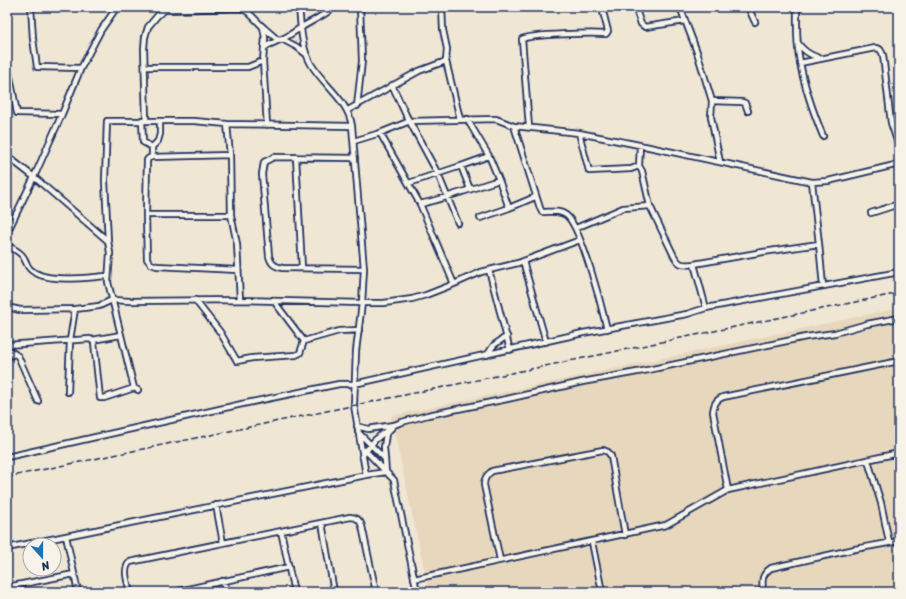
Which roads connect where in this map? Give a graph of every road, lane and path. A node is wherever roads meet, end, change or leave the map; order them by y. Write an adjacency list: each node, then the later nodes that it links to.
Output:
1 (31, 7): 27 (street)
2 (117, 7): 27 (street)
3 (232, 7): 16 (street); 26 (street)
4 (299, 7): 17 (street)
5 (334, 7): 17 (street)
6 (360, 7): 31 (street)
7 (442, 7): 24 (street)
8 (611, 7): 13 (street)
9 (635, 7): 14 (street)
10 (680, 7): 14 (street)
11 (748, 7): 15 (street)
12 (797, 7): 19 (street)
13 (602, 8): 44 (street)
14 (685, 21): 30 (street)
15 (755, 22)
16 (263, 27): 18 (street); 20 (street)
17 (301, 27): 18 (street); 21 (street)
18 (280, 39): 20 (street); 21 (street)
19 (798, 41): 22 (street); 25 (street)
20 (264, 48): 23 (street)
21 (306, 54): 32 (street)
22 (821, 58): 25 (street); 51 (street)
23 (263, 61): 26 (street); 41 (street)
24 (446, 61): 29 (street); 35 (street)
25 (800, 63): 47 (street)
26 (145, 67): 37 (street)
27 (81, 68): 34 (street)
28 (7, 69): 34 (street)
29 (392, 85): 31 (street); 39 (street)
30 (712, 101): 33 (street); 58 (street)
31 (357, 106): 32 (street)
32 (348, 110): 42 (street)
33 (748, 111)
34 (62, 114): 63 (street)
35 (460, 119): 36 (street); 39 (street)
36 (468, 119): 43 (street); 54 (street)
37 (144, 120): 38 (street); 50 (street); 82 (street)
38 (160, 121): 40 (street); 50 (street)
39 (410, 121): 46 (street); 62 (street)
40 (227, 124): 41 (street); 52 (street)
41 (267, 125): 42 (street)
42 (352, 126): 48 (street)
43 (514, 126): 44 (street); 69 (street)
44 (529, 127): 45 (street)
45 (580, 133): 49 (street); 61 (street)
46 (380, 134): 48 (street); 66 (street)
47 (823, 136)
48 (354, 141): 57 (street)
49 (640, 146): 58 (street); 61 (street)
50 (152, 147): 55 (street)
51 (899, 148)
52 (230, 155): 55 (street); 76 (street)
53 (7, 156): 63 (street)
54 (489, 156): 60 (street); 64 (street)
55 (152, 157): 75 (street)
56 (296, 157): 57 (street); 87 (street); 87 (street)
57 (355, 158): 88 (street)
58 (720, 162): 65 (street)
59 (899, 163): 65 (street)
60 (460, 166): 62 (street); 67 (street)
61 (639, 166): 72 (street)
62 (438, 174): 66 (street); 68 (street)
63 (34, 177): 80 (street); 82 (street)
64 (499, 180): 67 (street); 73 (street)
65 (812, 182): 83 (street)
66 (409, 183): 70 (street)
67 (470, 189): 68 (street)
68 (449, 197): 70 (street); 78 (street)
69 (535, 197): 73 (street); 79 (street)
70 (420, 204): 93 (street)
71 (899, 204): 74 (street)
72 (650, 206): 79 (street); 86 (street)
73 (509, 208): 77 (street)
74 (871, 213)
75 (146, 215): 76 (street); 89 (street)
76 (231, 215): 89 (street)
77 (480, 218)
78 (458, 223)
79 (576, 228): 81 (street)
80 (7, 233)
81 (580, 240): 85 (street); 104 (street)
82 (108, 241): 92 (street)
83 (819, 244): 86 (street); 94 (street)
84 (7, 245): 92 (street)
85 (523, 261): 90 (street); 111 (street)
86 (694, 264): 101 (street)
87 (302, 268): 88 (street)
88 (364, 269): 99 (street)
89 (238, 270): 97 (street)
90 (489, 270): 93 (street); 107 (street)
91 (899, 272): 94 (street)
92 (108, 276): 95 (street)
93 (454, 284): 99 (street)
94 (823, 286): 101 (street)
95 (112, 300): 96 (street); 102 (street); 106 (street)
96 (195, 300): 97 (street); 110 (street)
97 (240, 300): 98 (street)
98 (273, 300): 99 (street); 110 (street)
99 (362, 303): 105 (street)
100 (7, 307): 102 (street)
101 (706, 308): 104 (street)
102 (75, 309): 108 (street)
103 (899, 318): 122 (street)
104 (607, 329): 111 (street)
105 (359, 330): 110 (street); 119 (street)
106 (122, 335): 109 (street); 109 (street)
107 (507, 336): 114 (street); 116 (street)
108 (70, 340): 109 (street); 112 (street); 120 (street)
109 (92, 340)
110 (304, 341)
111 (546, 342): 114 (street)
112 (7, 345)
113 (7, 349): 115 (street)
114 (510, 350): 116 (street)
115 (16, 354): 117 (street); 121 (street)
116 (486, 355): 119 (street)
117 (7, 357)
118 (899, 361): 134 (street)
119 (354, 384): 123 (street); 129 (street)
120 (68, 392)
121 (38, 401)
122 (392, 426): 123 (street); 125 (street); 130 (street)
123 (358, 429): 124 (street); 125 (street)
124 (361, 445): 126 (street); 128 (street)
125 (371, 445): 126 (street); 130 (street)
126 (366, 451): 128 (street); 132 (street)
127 (899, 453): 131 (street)
128 (362, 456): 133 (street)
129 (7, 457)
130 (386, 460): 132 (street)
131 (868, 460): 134 (street); 142 (street)
132 (386, 472): 133 (street); 148 (street)
133 (366, 475): 135 (street)
134 (728, 490): 138 (street)
135 (216, 505): 139 (street); 143 (street)
136 (322, 523): 137 (street); 157 (street); 158 (street)
137 (281, 531): 143 (street); 146 (street)
138 (625, 535): 141 (street); 145 (street)
139 (66, 536): 144 (street); 147 (street)
140 (899, 541): 142 (street)
141 (592, 542): 145 (street); 160 (street)
142 (889, 542): 161 (street)
143 (223, 543): 153 (street)
144 (7, 548)
145 (500, 560): 148 (street)
146 (289, 567): 149 (street); 156 (street)
147 (74, 574): 150 (street); 152 (street)
148 (414, 579): 159 (street)
149 (222, 581): 154 (street); 155 (street)
150 (10, 587): 151 (street)
151 (14, 592)
152 (78, 592)
153 (130, 592)
154 (174, 592)
155 (229, 592)
156 (294, 592)
157 (334, 592)
158 (376, 592)
159 (417, 592)
160 (602, 592)
161 (763, 592)

